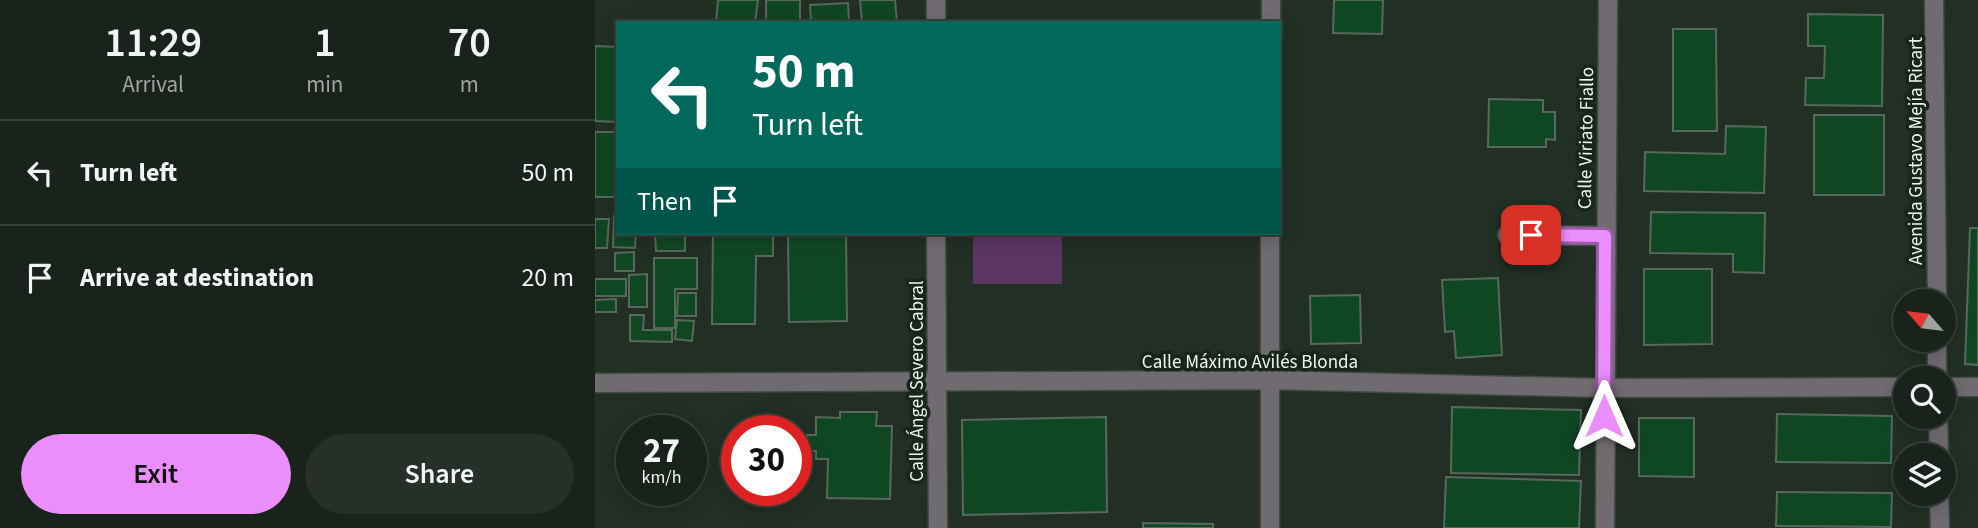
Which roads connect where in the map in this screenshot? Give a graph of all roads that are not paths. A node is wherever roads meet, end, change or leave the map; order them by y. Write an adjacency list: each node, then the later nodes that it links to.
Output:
1 (936, 0): 5 (street)
2 (1271, 0): 6 (street)
3 (1608, 0): 10 (street, Calle Viriato Fiallo)
4 (1934, 0): 11 (street, Avenida Gustavo Mejía Ricart)
5 (936, 21)
6 (1271, 21)
7 (936, 235): 14 (street, Calle Ángel Severo Cabral)
8 (1270, 235): 12 (street)
9 (1507, 235): 10 (street)
10 (1605, 236): 18 (street, Calle Viriato Fiallo)
11 (1937, 289)
12 (1270, 380): 14 (street, Calle Máximo Avilés Blonda); 18 (street, Calle Máximo Avilés Blonda); 21 (street)
13 (595, 383): 14 (street, Calle Máximo Avilés Blonda)
14 (937, 384): 20 (street, Calle Ángel Severo Cabral)
15 (1893, 387): 18 (street, Calle Máximo Avilés Blonda)
16 (1956, 387): 17 (street)
17 (1978, 387)
18 (1604, 388): 22 (street, Calle Viriato Fiallo)
19 (1939, 506): 23 (street)
20 (939, 528)
21 (1271, 528)
22 (1605, 528)
23 (1940, 528)

